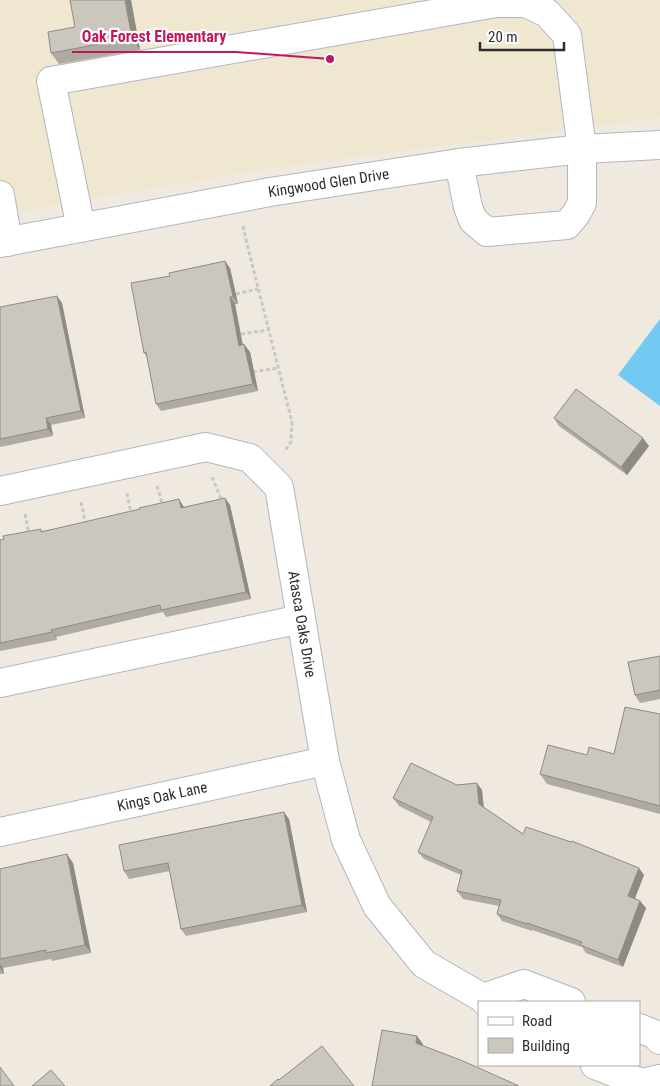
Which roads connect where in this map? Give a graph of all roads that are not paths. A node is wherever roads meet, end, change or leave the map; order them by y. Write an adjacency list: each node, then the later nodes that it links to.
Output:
1 (660, 145): 2 (street, Kingwood Glen Drive)
2 (582, 149): 3 (street, Kingwood Glen Drive); 3 (street); 5 (street)
3 (459, 163): 5 (street, Kingwood Glen Drive)
4 (0, 195): 6 (street)
5 (81, 228): 6 (street, Kingwood Glen Drive)
6 (4, 242)
7 (0, 490): 8 (street, Atasca Oaks Drive)
8 (301, 619): 9 (street); 10 (street, Atasca Oaks Drive)
9 (0, 683)
10 (325, 761): 11 (street, Kings Oak Lane); 12 (street, Atasca Oaks Drive)
11 (0, 832)
12 (485, 1000): 13 (street, Atasca Oaks Drive)
13 (568, 1001)
14 (640, 1028): 15 (street)
15 (660, 1040)
16 (598, 1066): 17 (street)
17 (660, 1079)

